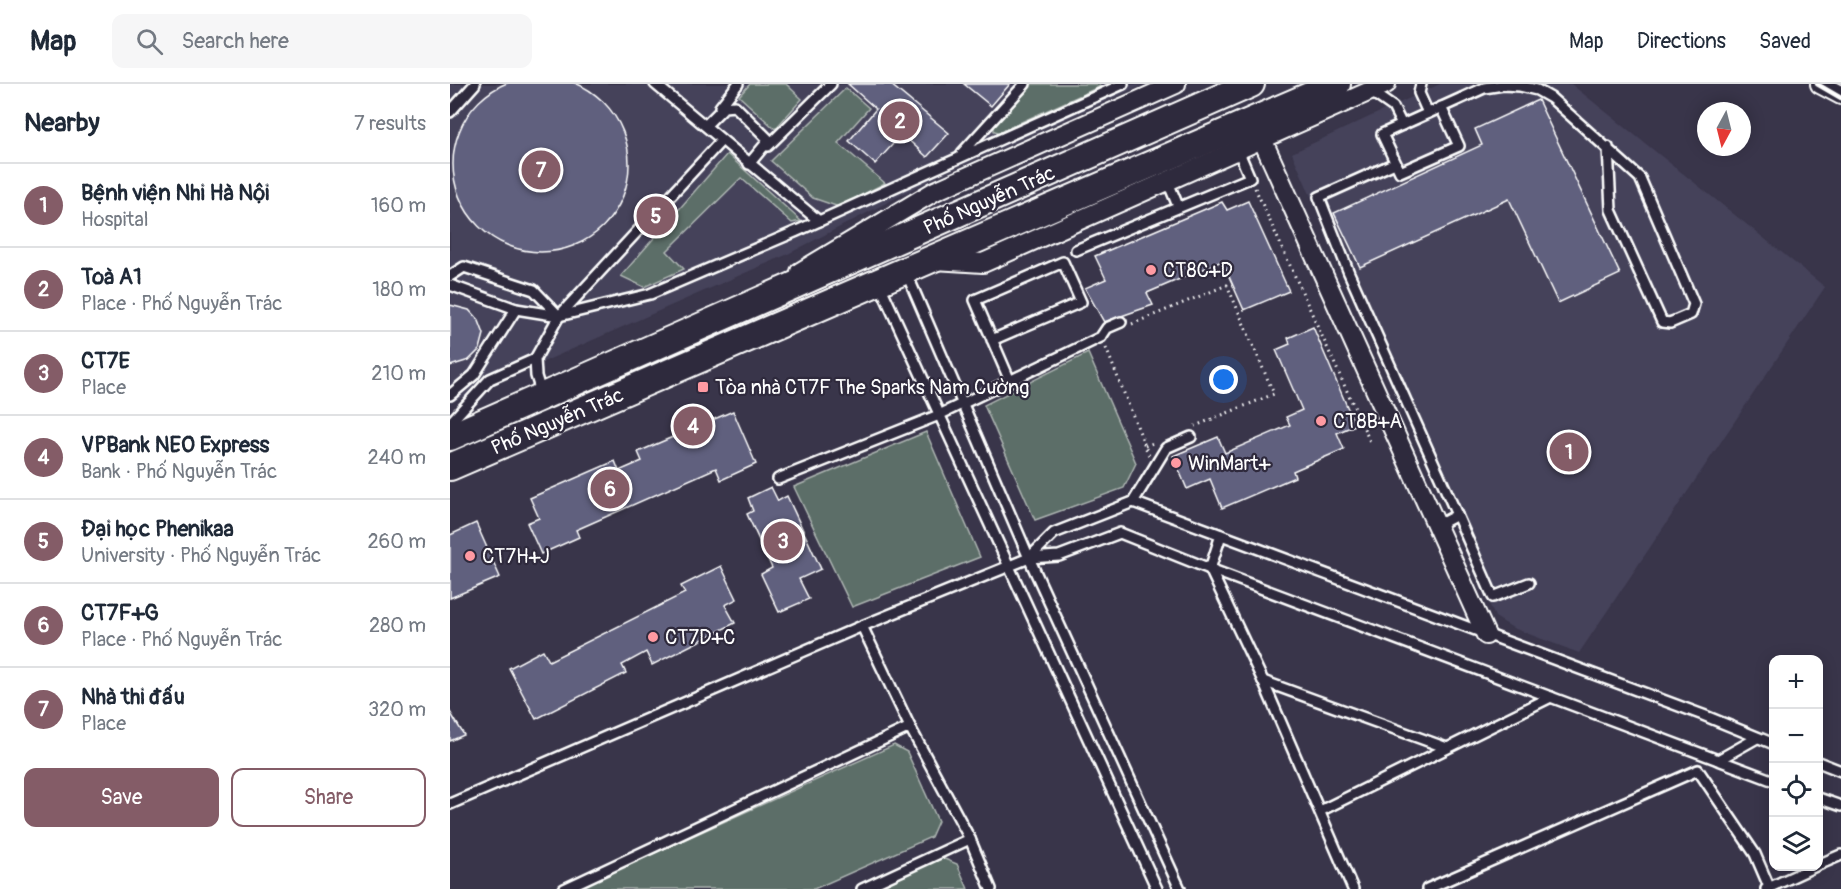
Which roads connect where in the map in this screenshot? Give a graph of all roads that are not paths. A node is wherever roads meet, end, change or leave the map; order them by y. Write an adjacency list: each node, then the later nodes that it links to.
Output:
1 (475, 84): 15 (lane)
2 (655, 84): 17 (lane)
3 (738, 84): 17 (lane)
4 (831, 84): 25 (lane)
5 (1024, 84): 23 (lane)
6 (1123, 84): 23 (lane)
7 (1176, 84): 35 (street, Phố Nguyễn Trác)
8 (1251, 84): 35 (main road, Phố Nguyễn Trác)
9 (1337, 84): 30 (main road, Phố Nguyễn Trác)
10 (1421, 84): 16 (lane)
11 (1820, 84): 13 (street)
12 (1374, 86): 18 (lane); 19 (street, Phố Nguyễn Trác)
13 (1841, 95)
14 (1441, 107): 16 (lane); 21 (lane); 24 (lane)
15 (450, 112)
16 (1428, 113): 18 (lane)
17 (706, 125): 20 (lane); 25 (lane)
18 (1402, 125): 24 (lane)
19 (1262, 139): 22 (street, Phố Nguyễn Trác); 53 (street)
20 (721, 141): 25 (lane); 36 (lane)
21 (1608, 147): 21 (lane)
22 (1238, 150): 26 (street, Phố Nguyễn Trác); 27 (lane)
23 (959, 157): 28 (lane)
24 (1395, 163): 52 (lane)
25 (749, 164): 28 (lane)
26 (1168, 182): 27 (lane); 30 (street, Phố Nguyễn Trác)
27 (1178, 206): 29 (lane)
28 (819, 221): 36 (lane)
29 (1076, 250)
30 (916, 264): 32 (main road, Phố Nguyễn Trác); 43 (lane)
31 (450, 276): 36 (lane)
32 (878, 281): 44 (lane); 45 (main road, Phố Nguyễn Trác)
33 (450, 285): 34 (lane)
34 (516, 309): 36 (lane); 41 (lane)
35 (727, 315): 42 (main road, Phố Nguyễn Trác)
36 (559, 316): 39 (lane)
37 (1121, 321): 40 (lane)
38 (992, 340): 38 (lane); 40 (lane)
39 (535, 359): 42 (lane); 46 (lane)
40 (1010, 381): 43 (lane)
41 (450, 395)
42 (543, 396): 45 (main road); 48 (main road, Phố Nguyễn Trác)
43 (962, 405): 44 (lane); 55 (lane)
44 (939, 415): 50 (lane); 56 (lane)
45 (555, 422): 49 (main road, Phố Nguyễn Trác)
46 (450, 423)
47 (1189, 433): 51 (lane)
48 (450, 437)
49 (450, 467)
50 (778, 478)
51 (1133, 502): 54 (lane); 55 (lane)
52 (1457, 515): 53 (lane); 58 (lane)
53 (1436, 526): 60 (street)
54 (1221, 535): 57 (lane); 60 (lane)
55 (1029, 558): 56 (lane); 57 (lane); 83 (lane)
56 (1010, 567): 59 (lane); 82 (lane)
57 (1209, 569): 61 (lane); 62 (lane)
58 (1529, 583)
59 (862, 626): 63 (lane); 72 (lane)
60 (1486, 635): 64 (lane)
61 (1263, 681): 66 (lane); 74 (lane)
62 (1551, 697): 66 (lane); 67 (lane)
63 (910, 727): 75 (lane); 79 (lane)
64 (1757, 738): 65 (lane); 67 (lane)
65 (1769, 742)
66 (1447, 748): 74 (lane)
67 (1718, 760): 70 (lane)
68 (1821, 763): 69 (lane)
69 (1841, 771)
70 (1769, 779)
71 (1823, 800): 73 (lane)
72 (450, 804)
73 (1841, 806)
74 (1320, 811): 84 (lane)
75 (970, 839): 80 (lane); 81 (lane)
76 (1841, 855): 77 (lane)
77 (1823, 863)
78 (1806, 871): 86 (lane)
79 (564, 889)
80 (862, 889)
81 (991, 889)
82 (1157, 889)
83 (1180, 889)
84 (1353, 889)
85 (1427, 889): 86 (lane)
86 (1768, 889)

